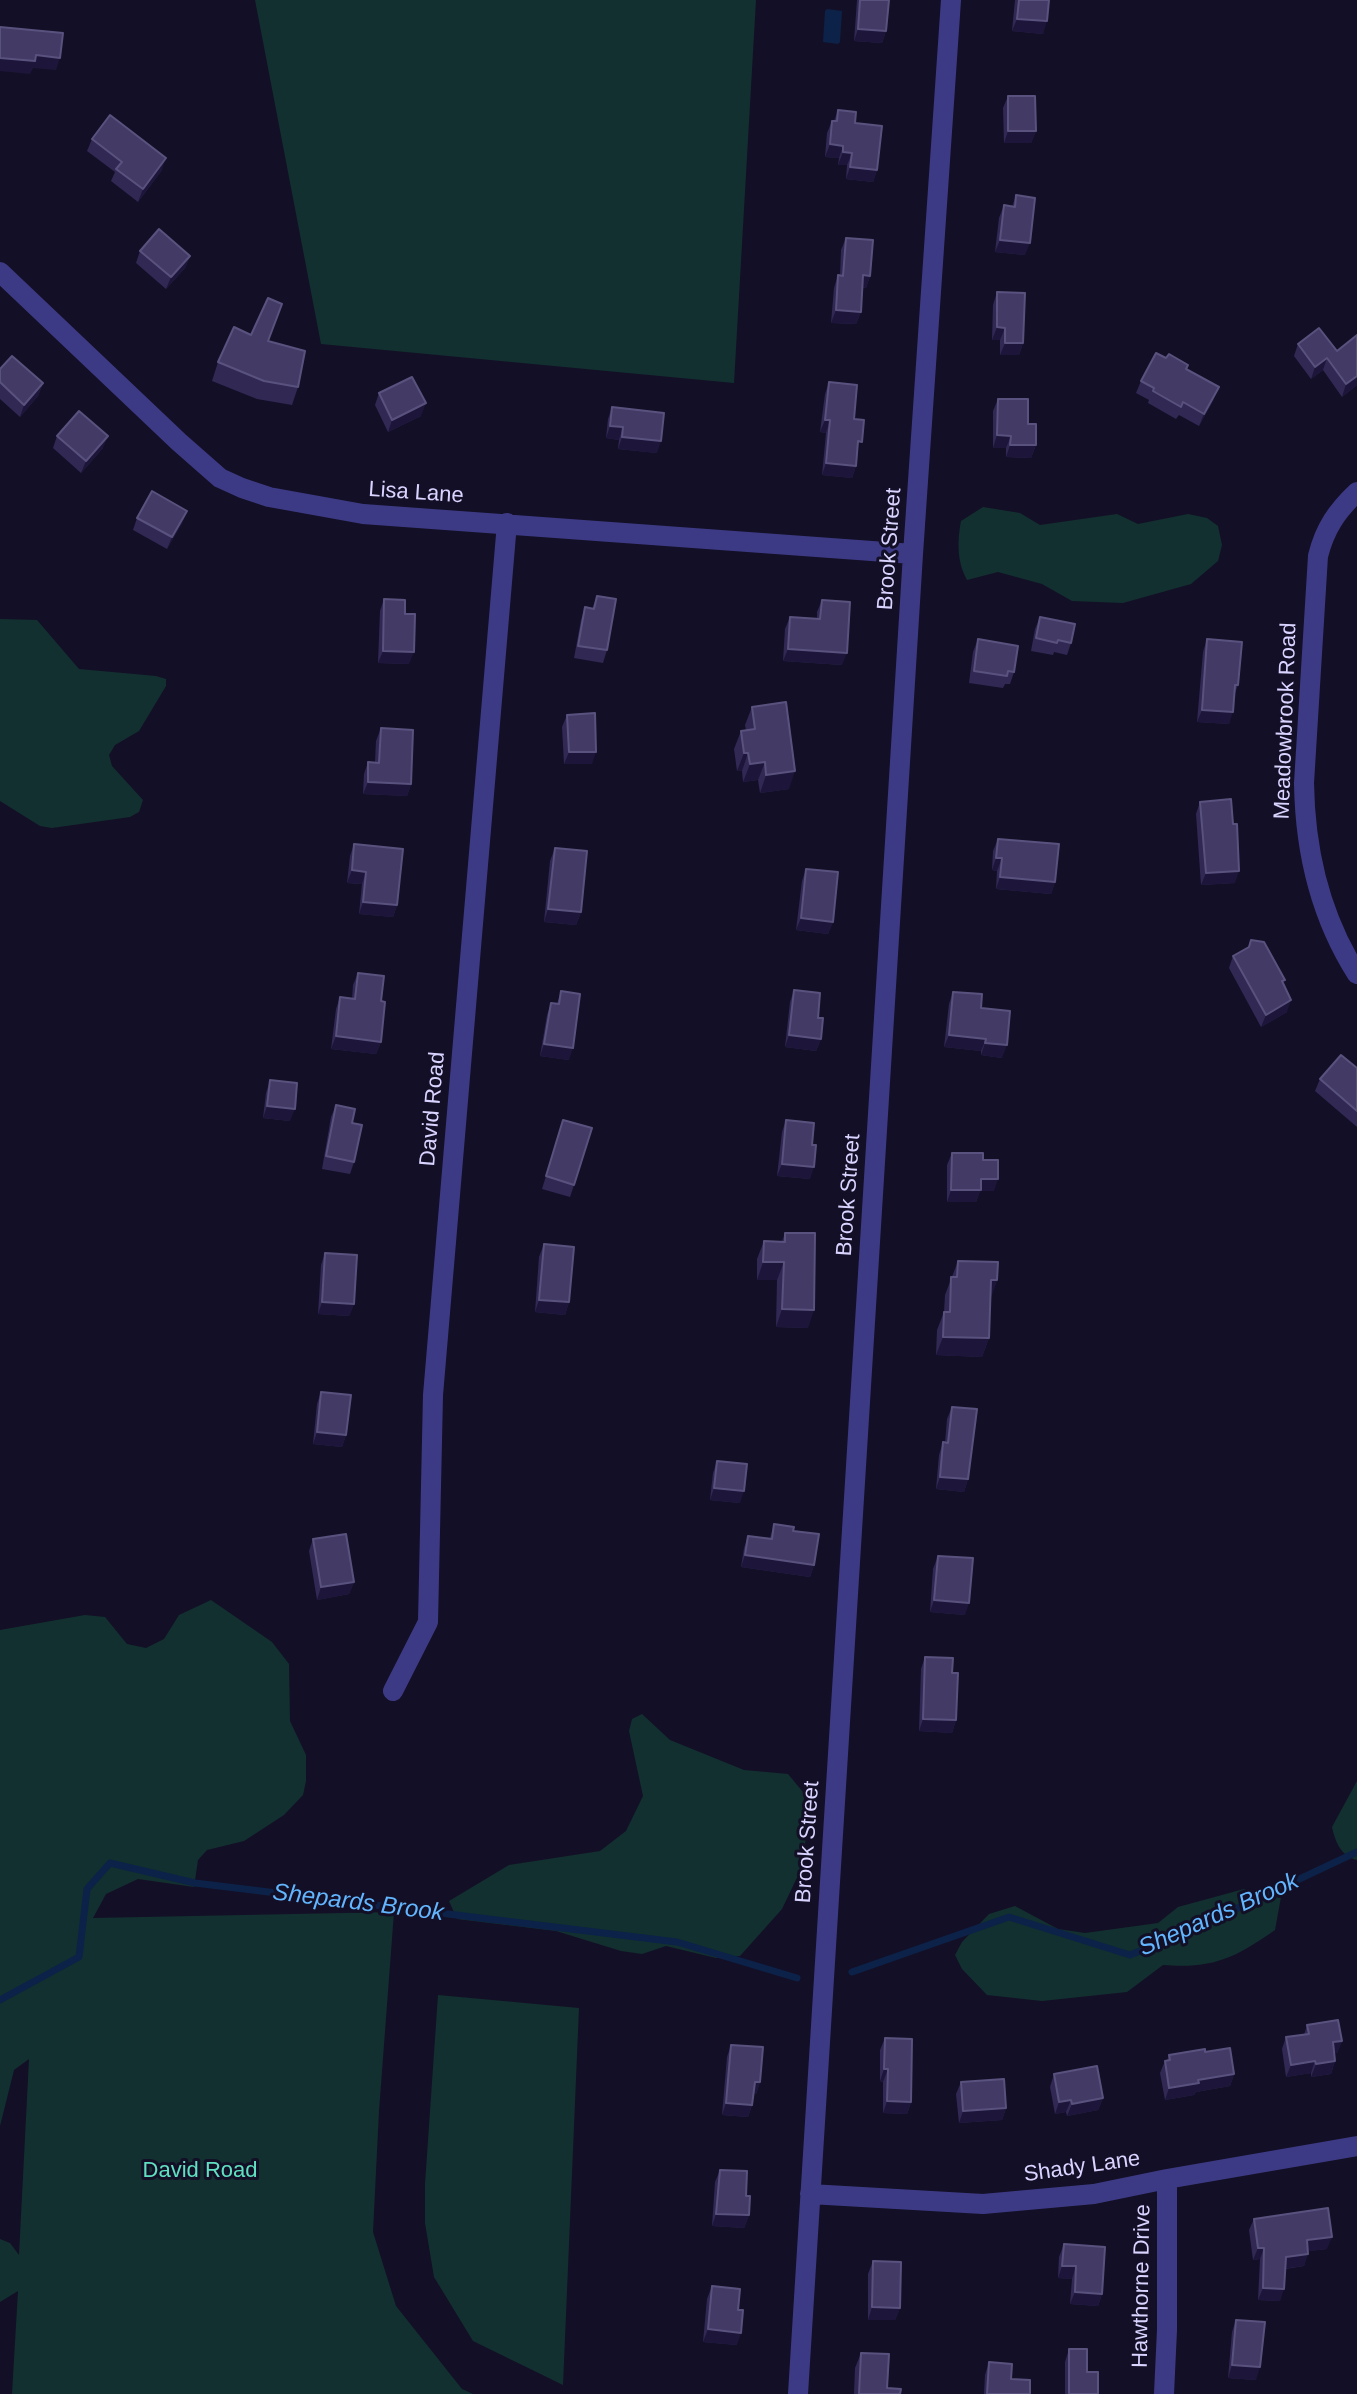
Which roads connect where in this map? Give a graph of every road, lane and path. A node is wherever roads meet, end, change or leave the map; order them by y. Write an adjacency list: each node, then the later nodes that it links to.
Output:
1 (951, 0): 5 (street, Brook Street)
2 (0, 272): 4 (street, Lisa Lane)
3 (1357, 492): 6 (street, Meadowbrook Road)
4 (507, 523): 5 (street, Lisa Lane); 7 (street, David Road)
5 (913, 554): 10 (street, Brook Street)
6 (1357, 974)
7 (393, 1691)
8 (1357, 2146): 9 (street, Shady Lane)
9 (1167, 2179): 10 (street, Shady Lane); 12 (street, Hawthorne Drive)
10 (810, 2194): 11 (street, Brook Street)
11 (798, 2394)
12 (1164, 2394)

